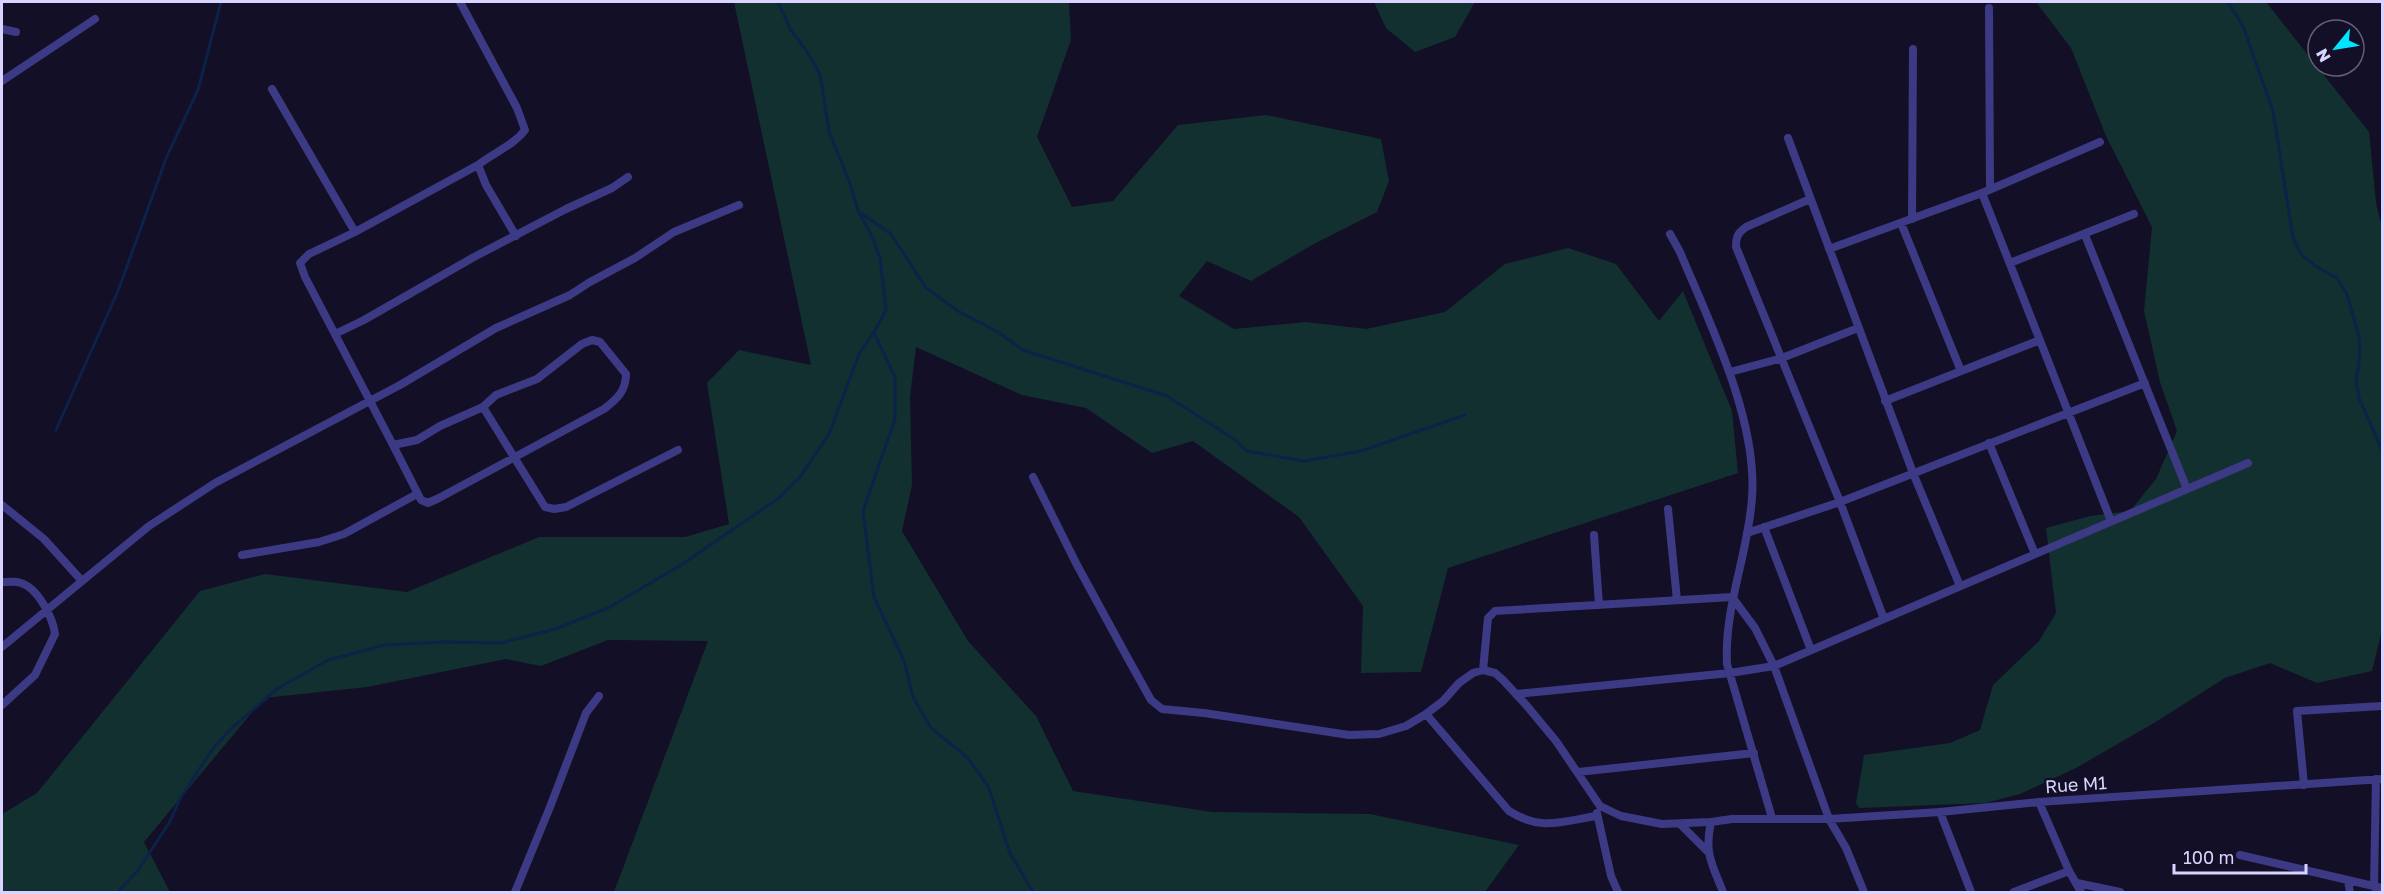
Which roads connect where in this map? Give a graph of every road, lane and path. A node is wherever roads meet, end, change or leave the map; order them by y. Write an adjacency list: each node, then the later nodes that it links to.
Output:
1 (460, 2): 11 (street)
2 (1989, 8): 13 (street)
3 (95, 19): 7 (street)
4 (2, 29): 5 (street)
5 (16, 32)
6 (1913, 49): 18 (street)
7 (2, 81)
8 (272, 89): 20 (street)
9 (1788, 138): 15 (street)
10 (2100, 142): 13 (street)
11 (478, 165): 20 (street); 23 (street)
12 (628, 177): 23 (street)
13 (1990, 189): 14 (street)
14 (1982, 193): 18 (street); 25 (street)
15 (1810, 199): 24 (street); 29 (street)
16 (739, 205): 33 (street)
17 (2134, 214): 22 (street)
18 (1912, 219): 19 (street)
19 (1901, 223): 24 (street); 30 (street)
20 (355, 232): 27 (street)
21 (1670, 234): 31 (street)
22 (2085, 235): 25 (street); 32 (street)
23 (516, 236): 27 (street)
24 (1829, 249): 26 (street)
25 (2010, 263): 28 (street)
26 (1858, 328): 29 (street); 34 (street)
27 (335, 334): 33 (street)
28 (2040, 340): 30 (street); 36 (street)
29 (1782, 358): 31 (street); 46 (street)
30 (1961, 371): 34 (street)
31 (1730, 372): 51 (street)
32 (2145, 383): 36 (street); 44 (street)
33 (371, 400): 38 (street); 55 (street)
34 (1886, 400): 42 (street)
35 (483, 406): 38 (street); 40 (street); 40 (street)
36 (2069, 413): 37 (street); 49 (street)
37 (1989, 444): 42 (street); 53 (street)
38 (393, 445): 45 (street)
39 (678, 450): 40 (street)
40 (516, 457): 45 (street)
41 (2248, 463): 44 (street)
42 (1912, 473): 46 (street); 57 (street)
43 (1033, 477): 72 (street)
44 (2187, 489): 49 (street)
45 (417, 494): 54 (street)
46 (1840, 502): 50 (street); 62 (street)
47 (2, 505): 55 (street)
48 (1668, 509): 59 (street)
49 (2111, 521): 53 (street)
50 (1764, 527): 51 (street); 64 (street)
51 (1747, 533): 58 (street)
52 (1594, 535): 60 (street)
53 (2035, 554): 57 (street)
54 (242, 555)
55 (82, 581): 61 (street)
56 (2, 582): 61 (street)
57 (1960, 586): 62 (street)
58 (1732, 597): 59 (street); 65 (street); 67 (street)
59 (1677, 600): 60 (street)
60 (1599, 605): 66 (street)
61 (48, 610): 63 (street); 70 (street)
62 (1884, 618): 64 (street)
63 (2, 647)
64 (1811, 650): 65 (street)
65 (1774, 666): 67 (street); 82 (street)
66 (1483, 670): 68 (street); 72 (street)
67 (1730, 673): 68 (street); 73 (street)
68 (1516, 694): 74 (street)
69 (599, 696): 91 (street)
70 (2, 705)
71 (2382, 706): 76 (street)
72 (1426, 714): 80 (street)
73 (1754, 753): 74 (street); 81 (street)
74 (1578, 772): 78 (street)
75 (2379, 779): 76 (street, Rue M1); 90 (street)
76 (2304, 785): 77 (street, Rue M1)
77 (2039, 802): 79 (street, Rue M1); 87 (street)
78 (1600, 806): 80 (street); 84 (street, Rue M1)
79 (1940, 812): 82 (street, Rue M1); 95 (street)
80 (1596, 816): 92 (street)
81 (1772, 818): 82 (street, Rue M1); 83 (street, Rue M1)
82 (1829, 819): 94 (street)
83 (1711, 822): 84 (street, Rue M1); 85 (street)
84 (1680, 824): 85 (street)
85 (1707, 851): 93 (street)
86 (2240, 855): 88 (street)
87 (2069, 871): 89 (street); 96 (street)
88 (2348, 881): 90 (street); 99 (street)
89 (2077, 883): 97 (street); 98 (street)
90 (2378, 888)
91 (514, 892)
92 (1618, 892)
93 (1723, 892)
94 (1864, 892)
95 (1971, 892)
96 (2014, 892)
97 (2081, 892)
98 (2120, 892)
99 (2350, 892)

